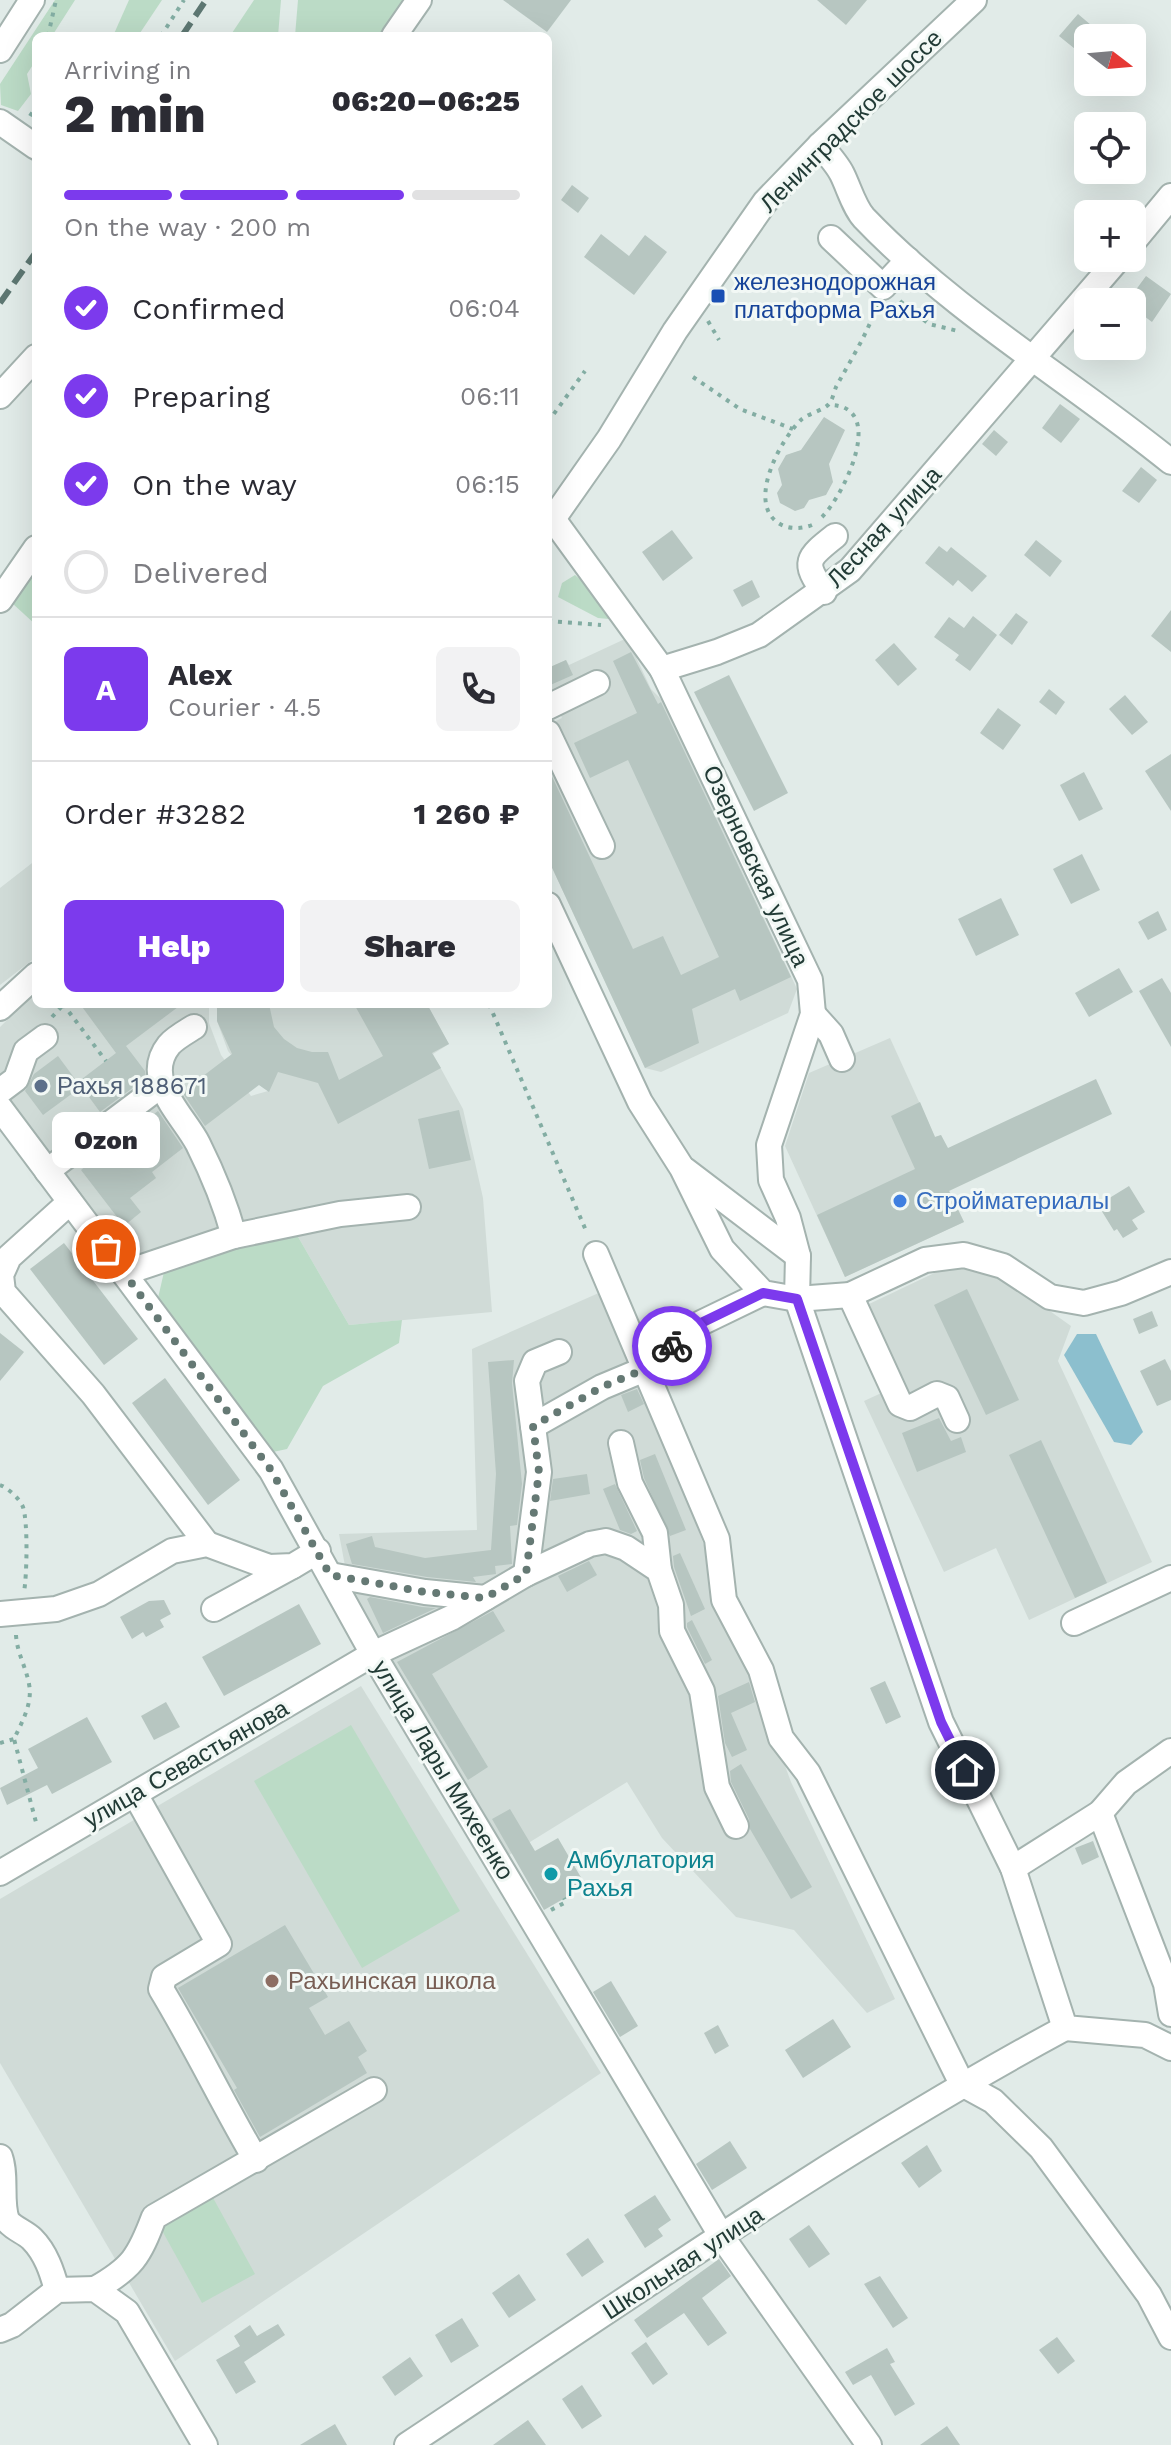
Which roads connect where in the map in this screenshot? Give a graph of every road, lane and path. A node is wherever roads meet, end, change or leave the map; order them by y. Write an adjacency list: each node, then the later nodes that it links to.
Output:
1 (32, 0): 6 (street)
2 (56, 0): 7 (path)
3 (184, 0): 8 (path)
4 (419, 0): 9 (street)
5 (974, 0): 13 (street, Ленинградское шоссе)
6 (8, 20): 10 (street)
7 (49, 32)
8 (164, 32)
9 (397, 32)
10 (0, 50)
11 (0, 122): 12 (street)
12 (32, 144)
13 (820, 145): 17 (street); 32 (street, Ленинградское шоссе)
14 (1171, 196): 15 (street)
15 (1146, 226)
16 (831, 238): 19 (street)
17 (908, 260): 19 (street); 23 (street)
18 (1107, 272): 23 (street, Лесная улица)
19 (883, 287): 21 (path); 28 (path)
20 (707, 311): 22 (path)
21 (964, 332)
22 (719, 340)
23 (1035, 359): 31 (street); 36 (street, Лесная улица)
24 (32, 361): 27 (street)
25 (585, 371): 29 (path)
26 (693, 377): 30 (path)
27 (0, 396)
28 (829, 405): 30 (path); 30 (path)
29 (552, 416)
30 (793, 429)
31 (1171, 462)
32 (552, 521)
33 (552, 523): 39 (street)
34 (835, 536): 36 (street)
35 (32, 554): 37 (street)
36 (824, 592): 40 (street, Лесная улица)
37 (0, 600)
38 (552, 621): 39 (path)
39 (634, 631): 40 (street)
40 (662, 669): 50 (street, Озерновская улица)
41 (597, 683): 42 (street)
42 (552, 705)
43 (552, 741): 44 (street)
44 (602, 846)
45 (552, 914): 58 (street)
46 (32, 979): 47 (street)
47 (0, 1008)
48 (66, 1008): 54 (path)
49 (491, 1008): 63 (path)
50 (813, 1014): 53 (street); 64 (street, Озерновская улица)
51 (194, 1027): 55 (street)
52 (45, 1037): 56 (street)
53 (842, 1059)
54 (106, 1061)
55 (163, 1084): 59 (street); 62 (street)
56 (0, 1091)
57 (0, 1108): 59 (street, улица Лары Михеенко)
58 (682, 1168): 64 (street); 68 (street)
59 (47, 1171): 60 (street, улица Лары Михеенко)
60 (70, 1202): 66 (street, улица Лары Михеенко); 67 (street)
61 (408, 1207): 62 (street)
62 (234, 1236): 66 (street)
63 (596, 1254): 72 (street)
64 (798, 1256): 70 (street, Озерновская улица)
65 (1171, 1272): 69 (street)
66 (124, 1273): 78 (street, улица Лары Михеенко)
67 (0, 1275): 77 (street)
68 (763, 1293): 70 (street); 72 (street)
69 (850, 1295): 70 (street); 73 (street)
70 (797, 1299): 96 (street, Озерновская улица)
71 (559, 1352): 74 (street)
72 (645, 1369): 74 (street); 101 (street)
73 (957, 1420)
74 (533, 1426): 81 (street)
75 (621, 1443): 80 (street)
76 (0, 1485): 86 (path)
77 (207, 1544): 79 (street); 86 (street)
78 (318, 1551): 79 (street); 82 (street, улица Лары Михеенко)
79 (293, 1566): 85 (street)
80 (659, 1570): 81 (street, улица Севастьянова); 94 (street)
81 (526, 1574): 84 (street, улица Севастьянова)
82 (330, 1575): 84 (street); 88 (street, улица Лары Михеенко)
83 (1171, 1578): 87 (street)
84 (485, 1598): 88 (street, улица Севастьянова)
85 (214, 1609)
86 (10, 1613): 89 (path)
87 (1074, 1623)
88 (373, 1654): 92 (street, улица Севастьянова); 105 (street, улица Лары Михеенко)
89 (14, 1739): 90 (path); 95 (path)
90 (0, 1743)
91 (1171, 1751): 93 (street)
92 (135, 1794): 95 (street, улица Севастьянова); 104 (street)
93 (1100, 1813): 96 (street); 98 (street)
94 (736, 1826)
95 (41, 1849): 97 (street, улица Севастьянова)
96 (1013, 1868): 99 (street, Озерновская улица)
97 (0, 1873)
98 (1171, 2014)
99 (1065, 2028): 100 (street); 101 (street, Школьная улица)
100 (1170, 2038)
101 (962, 2084): 105 (street, Школьная улица); 109 (street)
102 (374, 2090): 104 (street)
103 (0, 2157): 107 (street)
104 (256, 2160): 106 (street)
105 (722, 2237): 111 (street, Школьная улица); 112 (street, улица Лары Михеенко)
106 (95, 2289): 107 (street); 110 (street)
107 (57, 2290): 108 (street)
108 (0, 2330)
109 (1171, 2337)
110 (205, 2445)
111 (407, 2445)
112 (869, 2445)

